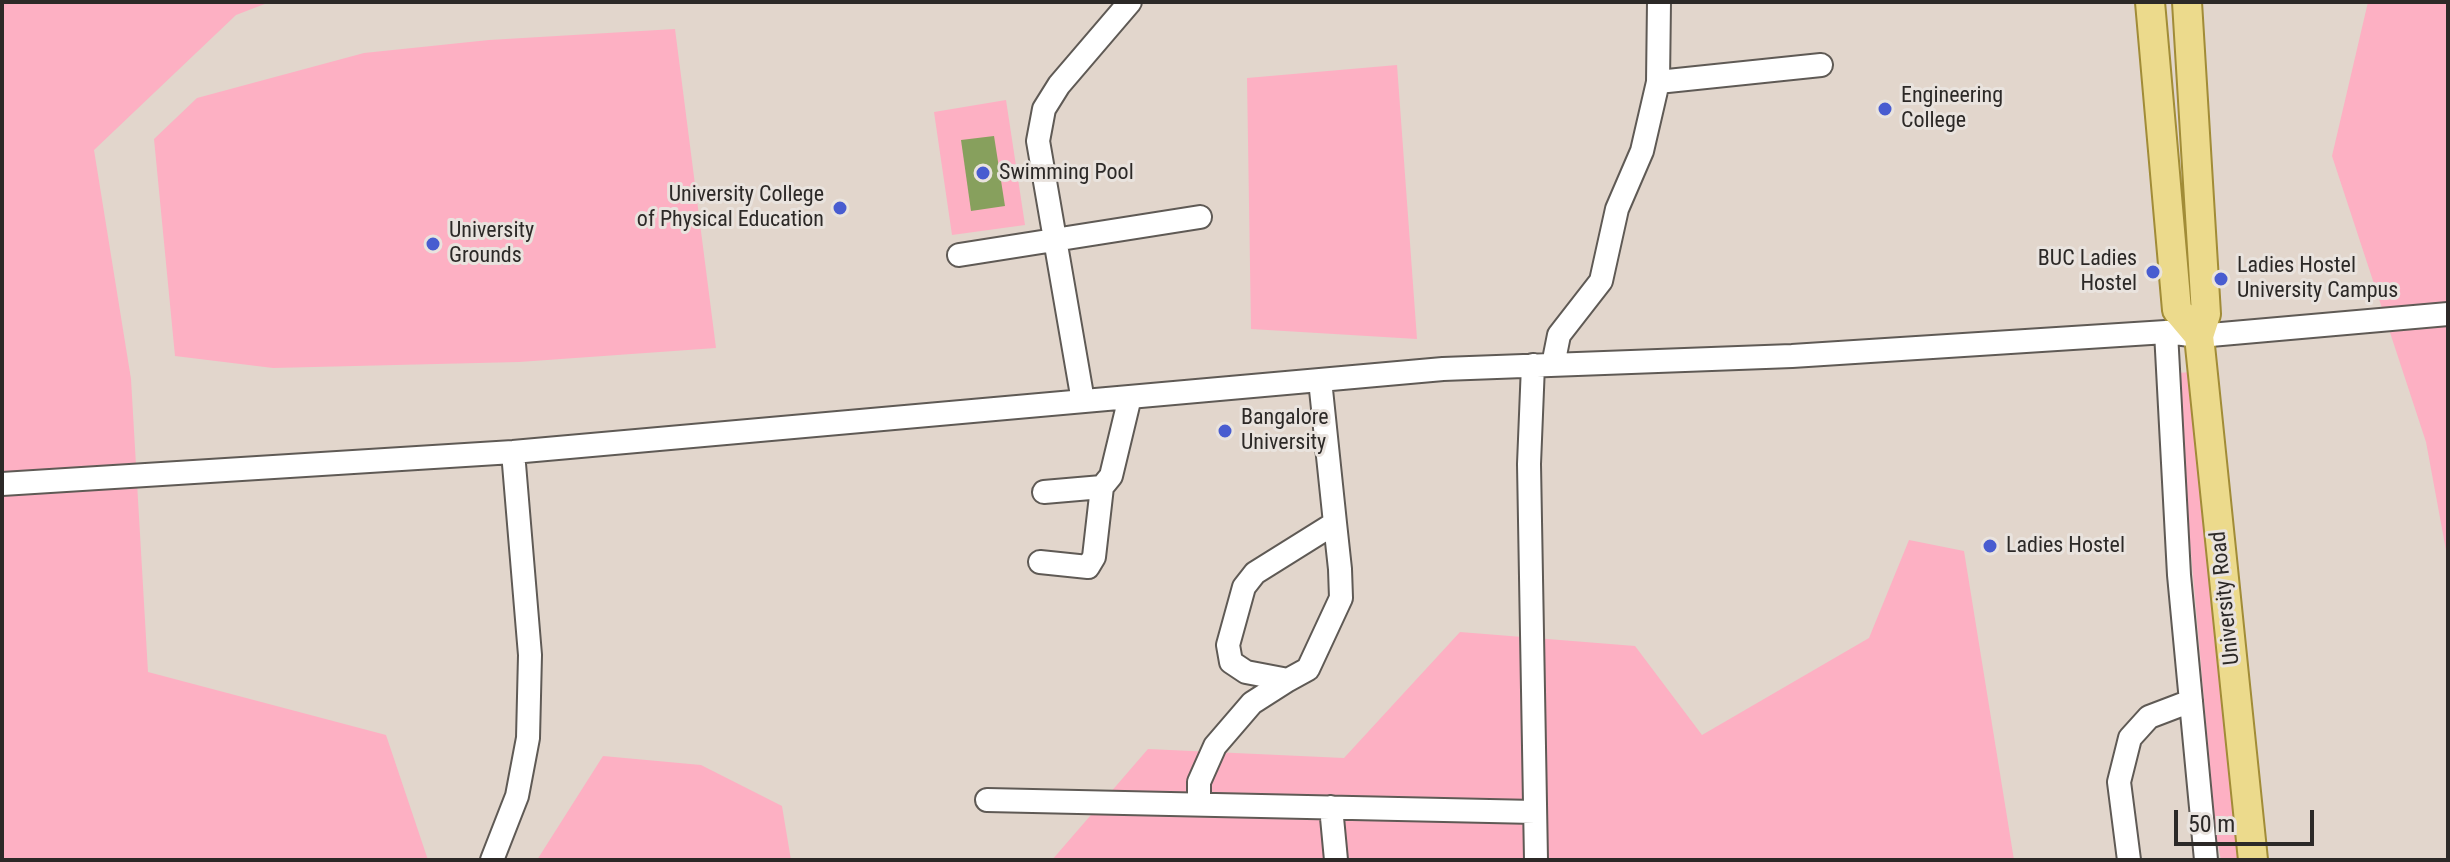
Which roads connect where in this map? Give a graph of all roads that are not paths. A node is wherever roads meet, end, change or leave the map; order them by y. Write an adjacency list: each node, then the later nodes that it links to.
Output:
1 (1130, 2): 8 (street)
2 (1659, 2): 6 (street)
3 (2150, 2): 12 (main road, University Road)
4 (2187, 2): 12 (main road, University Road)
5 (1821, 65): 6 (street)
6 (1658, 82): 13 (street)
7 (1200, 217): 8 (street)
8 (1055, 239): 9 (street); 16 (street)
9 (959, 255)
10 (2448, 314): 12 (street)
11 (2166, 332): 12 (street); 13 (street); 24 (street)
12 (2199, 336): 34 (main road, University Road)
13 (1543, 365): 14 (street); 28 (street)
14 (1320, 380): 15 (street); 21 (street)
15 (1130, 397): 16 (street); 19 (street)
16 (1083, 401): 17 (street)
17 (513, 452): 18 (street); 29 (street)
18 (2, 484)
19 (1102, 487): 20 (street); 22 (street)
20 (1044, 492)
21 (1335, 523): 23 (street); 23 (street)
22 (1040, 562)
23 (1288, 680): 26 (street)
24 (2191, 701): 32 (street); 33 (street)
25 (987, 800): 26 (street)
26 (1199, 804): 27 (street)
27 (1331, 807): 28 (street); 30 (street)
28 (1535, 812): 31 (street)
29 (492, 860)
30 (1336, 860)
31 (1536, 860)
32 (2129, 860)
33 (2206, 860)
34 (2253, 860)

